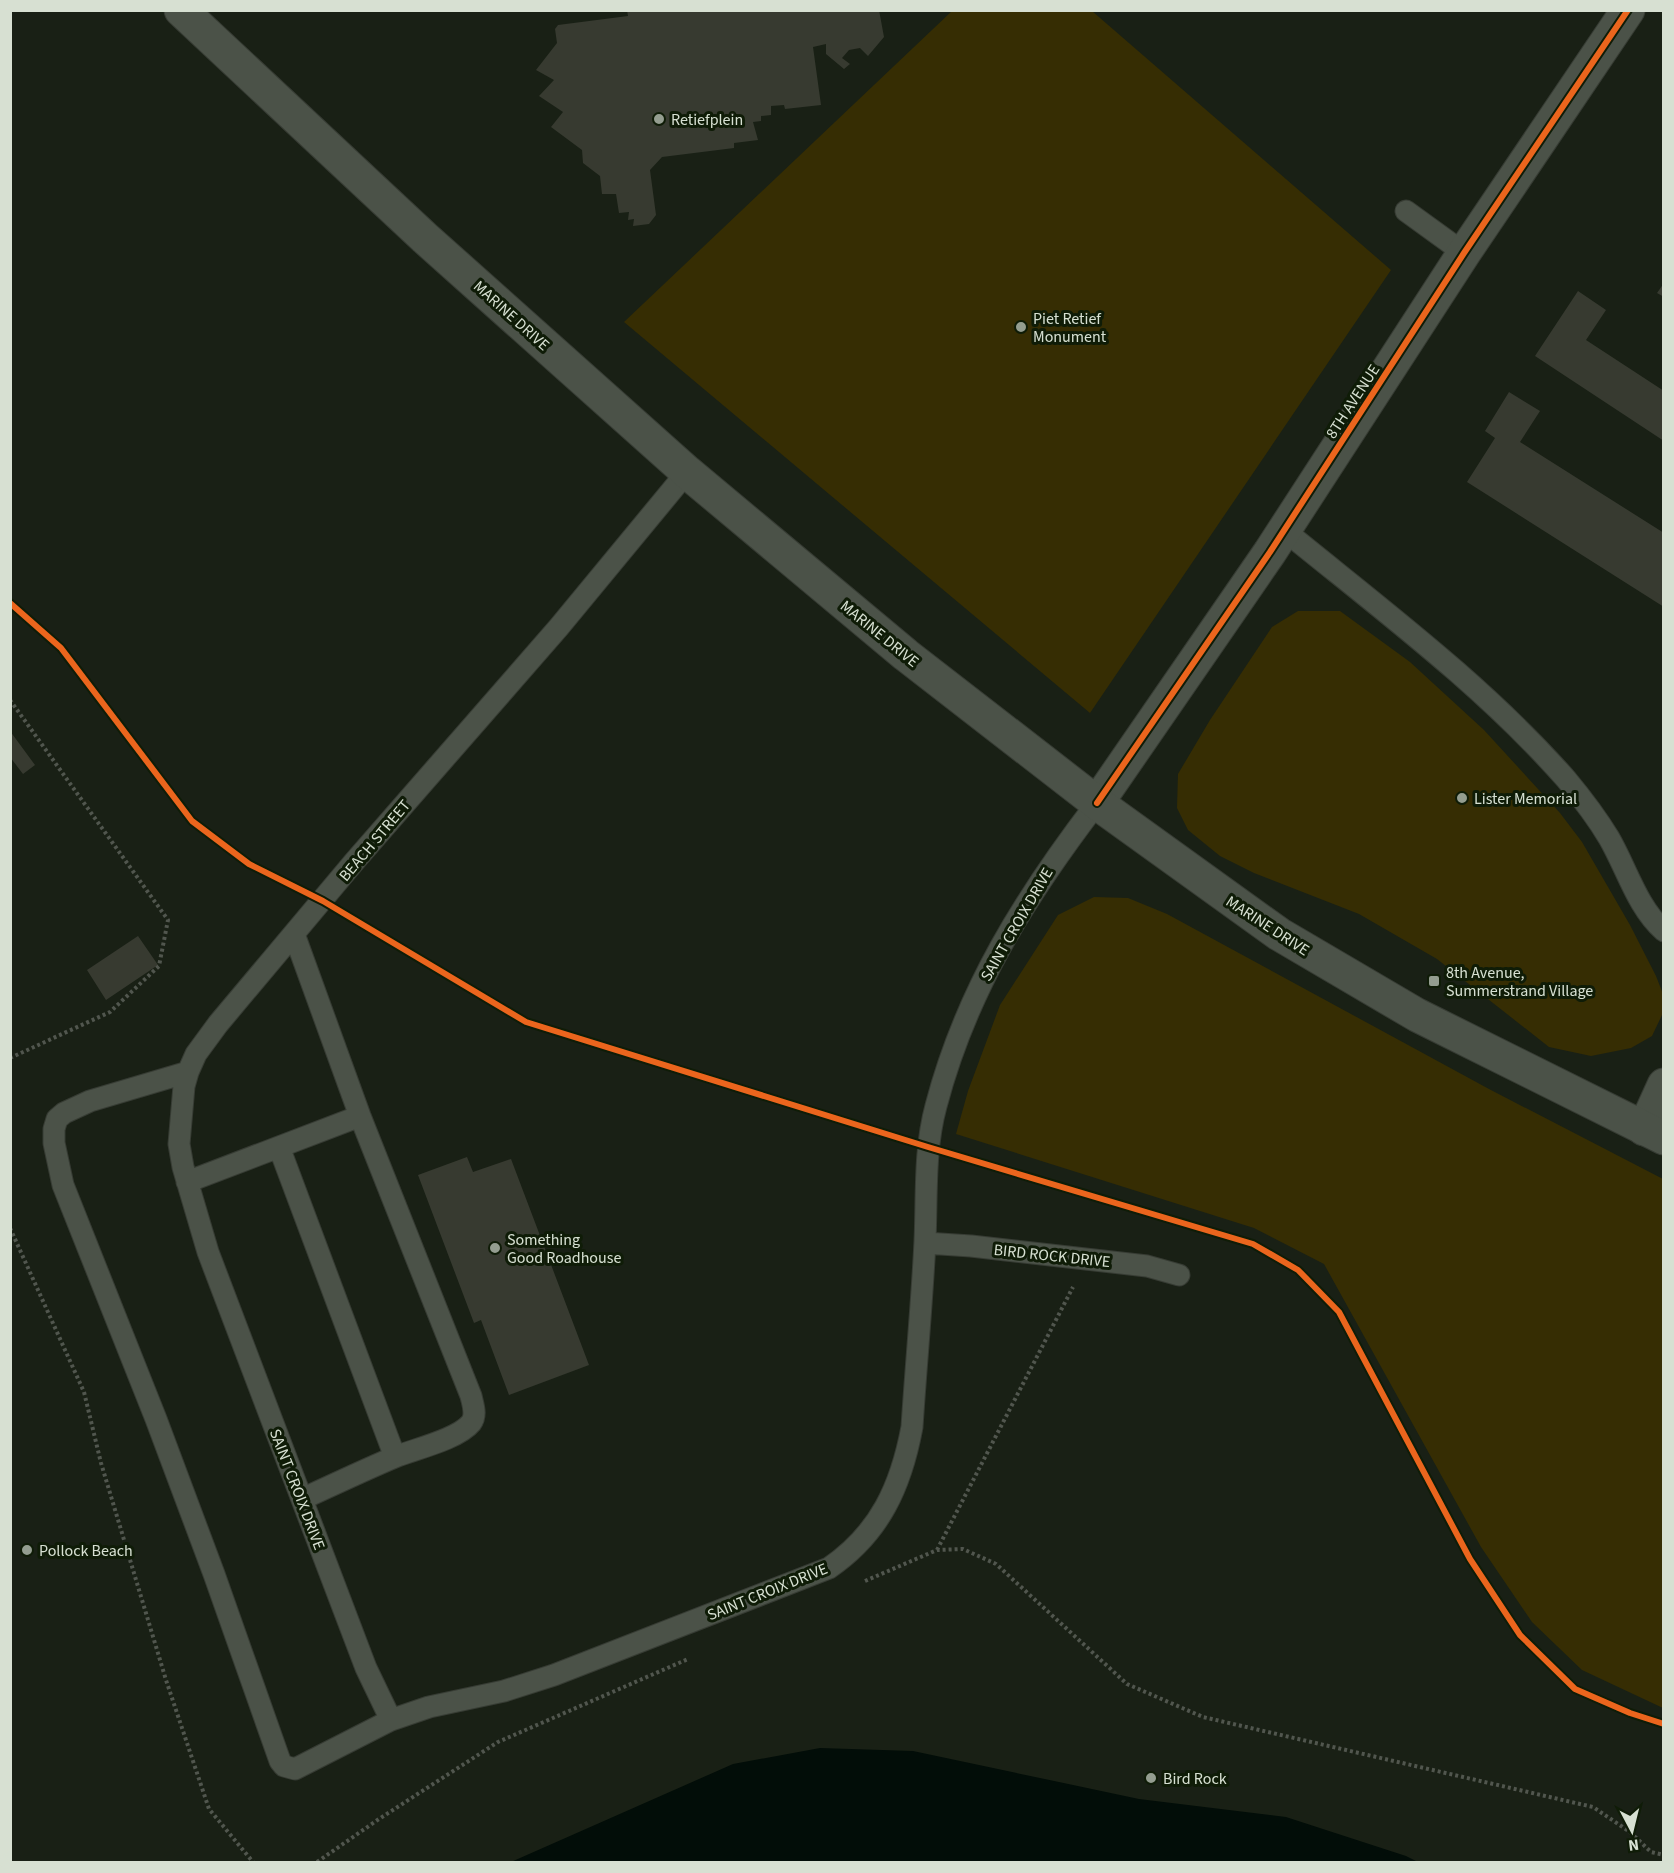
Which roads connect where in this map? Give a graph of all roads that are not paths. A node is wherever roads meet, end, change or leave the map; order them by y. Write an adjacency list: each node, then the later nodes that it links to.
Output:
1 (1628, 10): 4 (main road, 8TH AVENUE)
2 (192, 14): 5 (main road, MARINE DRIVE)
3 (1406, 211): 4 (lane)
4 (1464, 253): 6 (main road, 8TH AVENUE)
5 (687, 472): 7 (main road, MARINE DRIVE); 9 (lane, BEACH STREET)
6 (1284, 530): 7 (main road, 8TH AVENUE); 8 (lane)
7 (1097, 803): 13 (main road, MARINE DRIVE); 16 (lane, SAINT CROIX DRIVE)
8 (1664, 932)
9 (294, 934): 10 (lane, BEACH STREET); 12 (lane)
10 (188, 1072): 15 (lane, BEACH STREET); 21 (lane)
11 (1664, 1084): 13 (main road)
12 (360, 1116): 14 (lane); 19 (lane)
13 (1654, 1133)
14 (279, 1148): 15 (lane); 19 (lane)
15 (187, 1182): 17 (lane, BEACH STREET)
16 (925, 1243): 18 (lane, BIRD ROCK DRIVE); 21 (lane, SAINT CROIX DRIVE)
17 (208, 1252): 20 (lane, SAINT CROIX DRIVE)
18 (1179, 1275)
19 (395, 1457): 20 (lane)
20 (302, 1499): 21 (lane, SAINT CROIX DRIVE)
21 (391, 1720)

